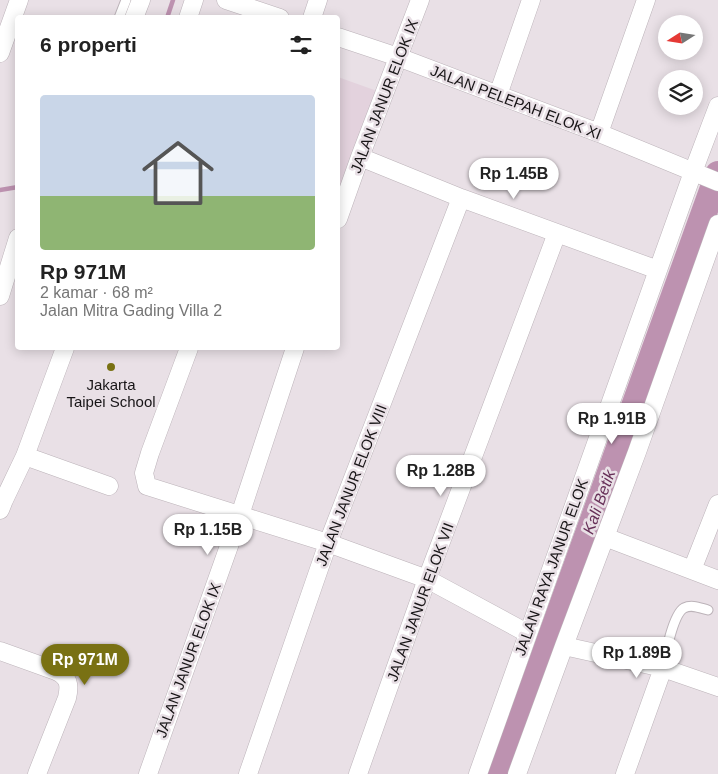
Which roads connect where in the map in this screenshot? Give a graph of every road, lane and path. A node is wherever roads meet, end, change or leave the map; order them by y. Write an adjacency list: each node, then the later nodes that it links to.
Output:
1 (19, 0): 15 (street)
2 (126, 0): 10 (lane)
3 (141, 0): 11 (street)
4 (194, 0): 12 (street)
5 (226, 0): 13 (street)
6 (318, 0): 14 (street)
7 (420, 0): 18 (street, JALAN JANUR ELOK IX)
8 (532, 0): 19 (street)
9 (646, 0): 21 (street)
10 (120, 15)
11 (135, 15)
12 (189, 15)
13 (271, 15)
14 (313, 15)
15 (8, 35): 17 (street)
16 (340, 37): 18 (street, JALAN PELEPAH ELOK XI)
17 (0, 53)
18 (398, 57): 19 (street, JALAN PELEPAH ELOK XI); 22 (street, JALAN JANUR ELOK IX)
19 (498, 95): 21 (street, JALAN PELEPAH ELOK XI)
20 (718, 106): 23 (street, JALAN RAYA JANUR ELOK)
21 (599, 133): 23 (street, JALAN PELEPAH ELOK XI)
22 (360, 157): 25 (street); 26 (street, JALAN JANUR ELOK IX)
23 (696, 173): 24 (street, JALAN PELEPAH ELOK XI); 30 (street, JALAN RAYA JANUR ELOK)
24 (718, 182)
25 (461, 198): 28 (street); 41 (street, JALAN JANUR ELOK VIII)
26 (340, 213)
27 (718, 224): 40 (street)
28 (557, 233): 30 (street); 43 (street, JALAN JANUR ELOK VII)
29 (15, 248): 31 (street)
30 (658, 270): 46 (street, JALAN RAYA JANUR ELOK)
31 (0, 296)
32 (64, 350): 35 (street)
33 (188, 350): 39 (street)
34 (294, 350): 39 (street, JALAN JANUR ELOK IX)
35 (25, 456): 36 (street); 38 (street)
36 (109, 486)
37 (718, 504): 42 (street)
38 (2, 505)
39 (240, 515): 41 (street); 52 (street, JALAN JANUR ELOK IX)
40 (605, 537): 42 (street); 47 (street)
41 (328, 544): 43 (street); 53 (street, JALAN JANUR ELOK VIII)
42 (692, 570): 44 (street)
43 (427, 579): 46 (street); 54 (street, JALAN JANUR ELOK VII)
44 (718, 580)
45 (708, 610): 49 (lane)
46 (527, 633): 55 (street, JALAN RAYA JANUR ELOK)
47 (564, 646): 49 (street); 56 (street)
48 (0, 651): 51 (street)
49 (663, 668): 50 (street); 57 (street)
50 (718, 688)
51 (38, 774)
52 (148, 774)
53 (248, 774)
54 (358, 774)
55 (478, 774)
56 (517, 774)
57 (625, 774)

